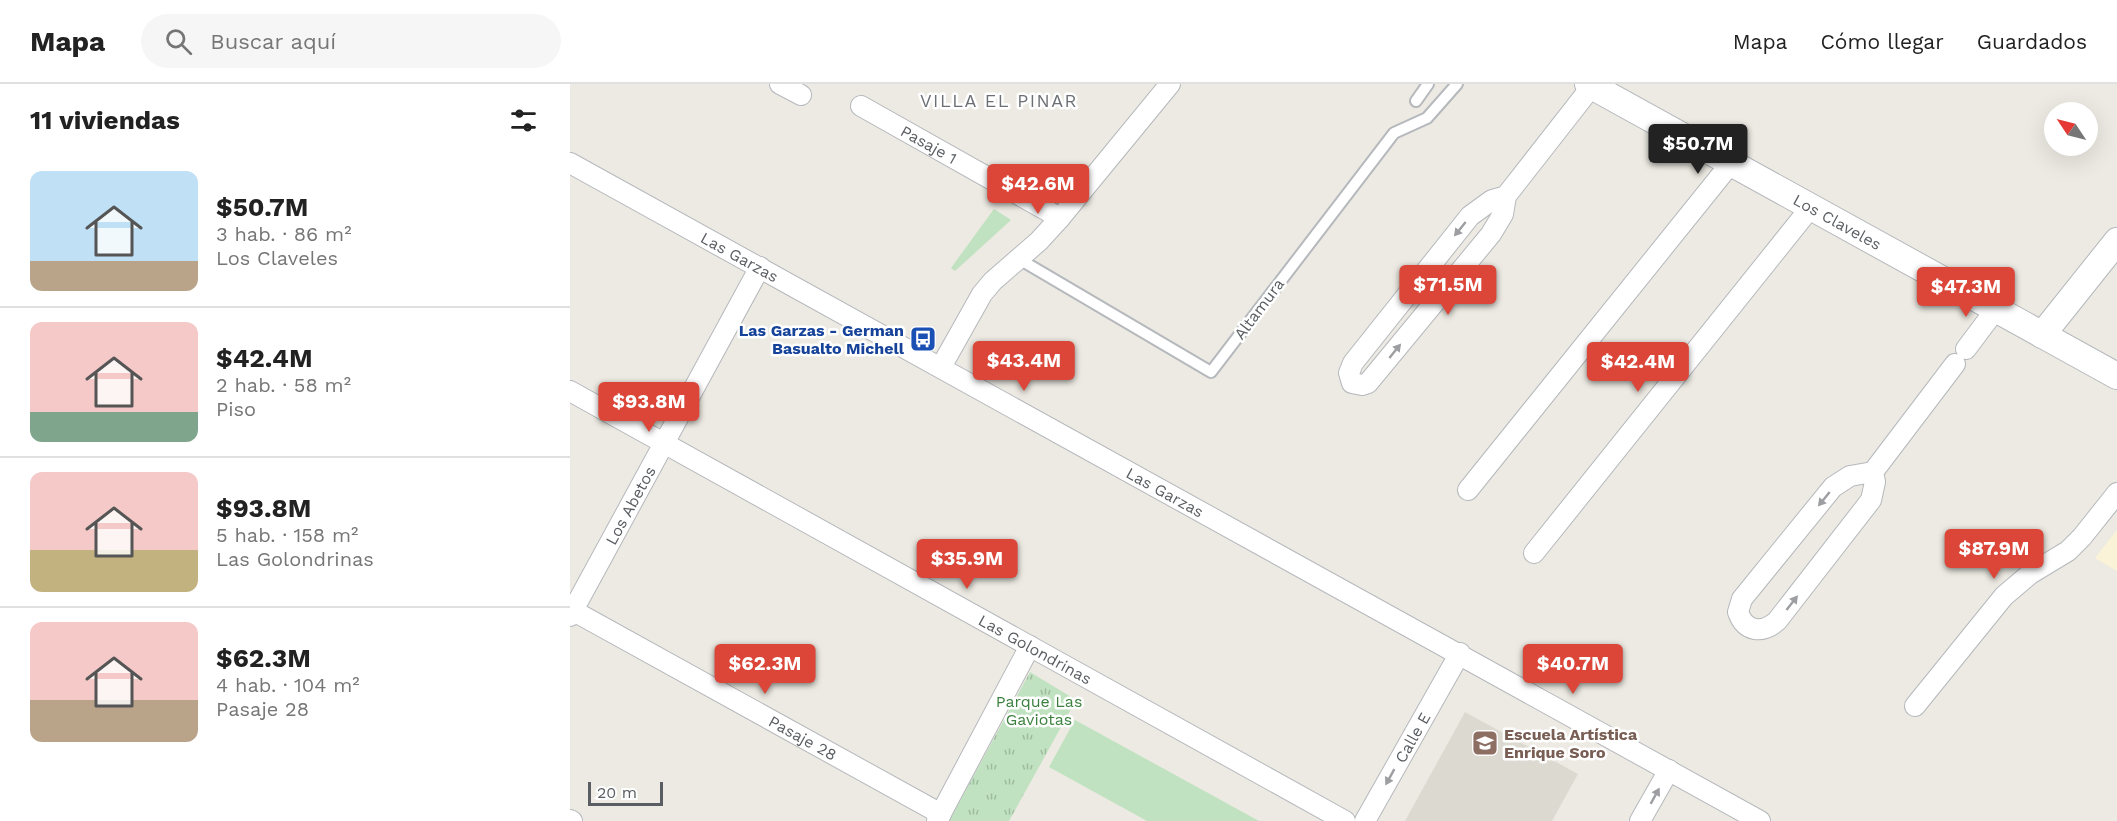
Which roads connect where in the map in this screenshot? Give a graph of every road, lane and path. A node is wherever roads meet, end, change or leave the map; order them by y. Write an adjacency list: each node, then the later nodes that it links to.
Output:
1 (780, 84): 6 (street)
2 (1428, 84): 7 (lane)
3 (1457, 84): 15 (lane, Altamura)
4 (1168, 85): 13 (street)
5 (1590, 85): 10 (street, Los Claveles); 11 (street)
6 (801, 95)
7 (1416, 101)
8 (861, 106): 13 (street, Pasaje 1)
9 (570, 163): 16 (street, Las Garzas)
10 (1731, 163): 12 (street, Los Claveles); 24 (street)
11 (1506, 196): 11 (street, one-way to 11)
12 (1811, 207): 17 (street, Los Claveles); 26 (street)
13 (1060, 218): 15 (street)
14 (2117, 241): 18 (street)
15 (1019, 259): 19 (street)
16 (760, 267): 19 (street, Las Garzas); 22 (street, Los Abetos)
17 (1996, 309): 18 (street, Los Claveles); 23 (street)
18 (2042, 334): 20 (street, Los Claveles)
19 (941, 367): 29 (street, Las Garzas)
20 (2117, 376)
21 (570, 392): 22 (street, Las Golondrinas)
22 (664, 444): 27 (street, Los Abetos); 28 (street, Las Golondrinas)
23 (1873, 472): 23 (street, one-way to 23)
24 (1468, 490)
25 (2117, 493): 30 (street)
26 (1534, 553)
27 (571, 612): 32 (street, Pasaje 28)
28 (1030, 646): 32 (street); 33 (street, Las Golondrinas)
29 (1460, 653): 31 (street, Las Garzas); 34 (street, Calle E, one-way to 34)
30 (1916, 706)
31 (1669, 770): 35 (street, one-way to 31); 36 (street, Las Garzas)
32 (939, 817)
33 (1345, 821)
34 (1365, 821)
35 (1640, 821)
36 (1760, 821)

